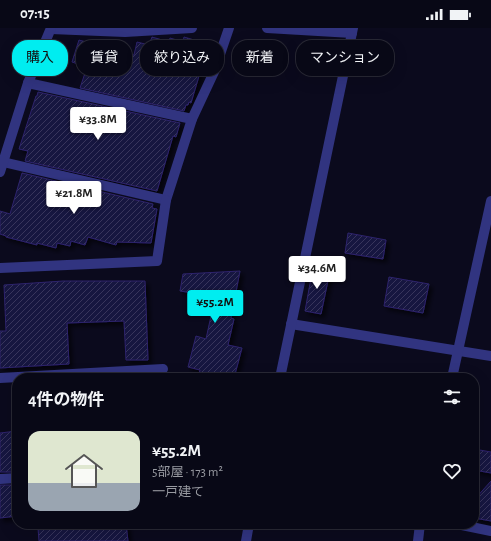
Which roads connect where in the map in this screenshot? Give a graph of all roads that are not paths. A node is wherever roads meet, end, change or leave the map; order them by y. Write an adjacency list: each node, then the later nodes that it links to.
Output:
1 (192, 28): 4 (street)
2 (229, 28): 7 (street)
3 (267, 28): 5 (street)
4 (51, 29): 6 (street)
5 (352, 31): 12 (street)
6 (28, 82): 7 (street); 8 (street)
7 (192, 119): 9 (street)
8 (1, 167): 9 (street)
9 (166, 200): 11 (street)
10 (491, 201): 13 (street)
11 (0, 268)
12 (291, 324): 13 (street); 17 (street)
13 (458, 350): 14 (street); 18 (street)
14 (491, 356)
15 (163, 369): 16 (street)
16 (91, 373)
17 (281, 373)
18 (453, 373)
19 (12, 377): 20 (street)
20 (0, 378)
21 (12, 478): 22 (street)
22 (0, 479)
23 (248, 529): 27 (street)
24 (419, 529): 28 (street)
25 (479, 529): 26 (street)
26 (491, 531)
27 (246, 541)
28 (418, 541)

